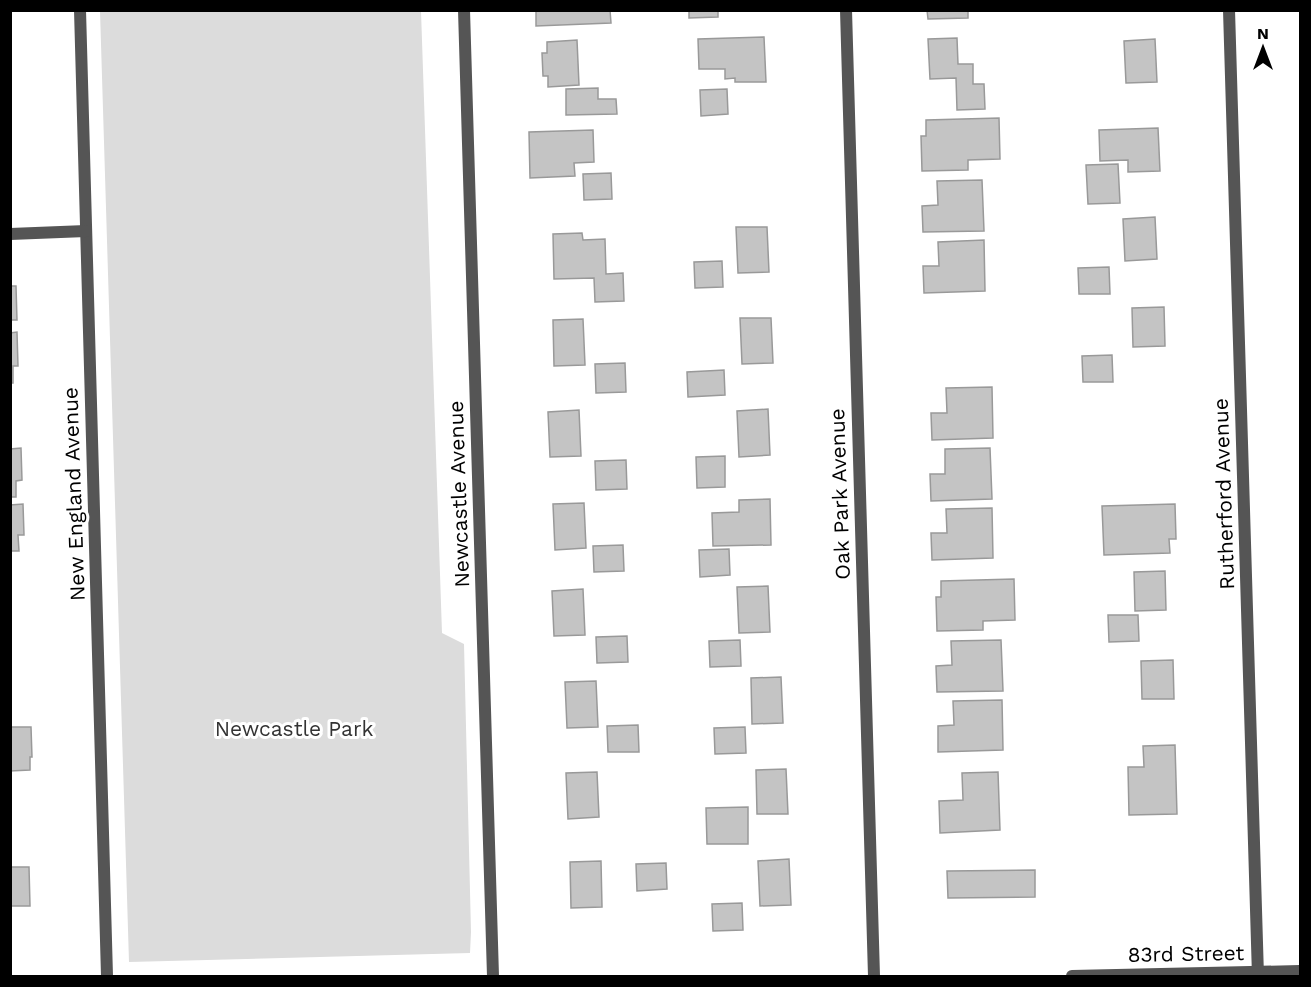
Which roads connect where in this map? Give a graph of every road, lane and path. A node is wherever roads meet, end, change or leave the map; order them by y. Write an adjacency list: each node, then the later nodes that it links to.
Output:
1 (80, 10): 5 (street, New England Avenue)
2 (464, 10): 10 (street, Newcastle Avenue)
3 (846, 10): 11 (street, Oak Park Avenue)
4 (1229, 10): 8 (street, Rutherford Avenue)
5 (86, 231): 6 (street); 9 (street, New England Avenue)
6 (10, 234)
7 (1300, 971): 8 (street, 83rd Street)
8 (1258, 974): 12 (street, 83rd Street)
9 (107, 976)
10 (494, 976)
11 (874, 976)
12 (1072, 976)

